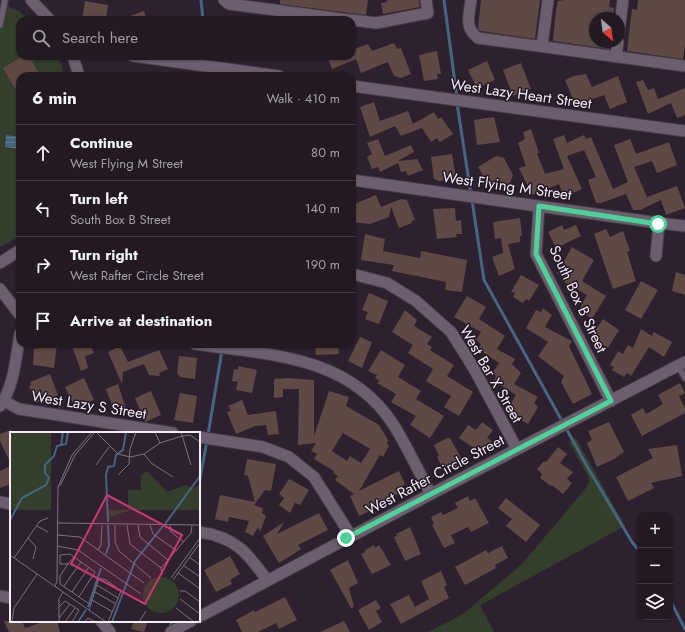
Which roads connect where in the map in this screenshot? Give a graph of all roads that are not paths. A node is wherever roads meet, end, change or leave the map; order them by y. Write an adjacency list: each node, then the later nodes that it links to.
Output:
1 (5, 0): 12 (lane)
2 (31, 0): 9 (street)
3 (224, 0): 10 (street)
4 (426, 0): 11 (street)
5 (471, 0): 13 (street)
6 (548, 0): 13 (street)
7 (623, 0): 8 (street)
8 (622, 12)
9 (46, 16)
10 (320, 16)
11 (356, 21)
12 (0, 25)
13 (542, 46): 15 (street)
14 (617, 48): 15 (street)
15 (616, 56): 18 (street)
16 (74, 60): 19 (street)
17 (162, 60): 20 (street)
18 (685, 66)
19 (78, 72)
20 (250, 72)
21 (356, 87): 22 (street, West Lazy Heart Street)
22 (685, 131)
23 (356, 181): 24 (street, West Flying M Street)
24 (539, 206): 25 (street, West Flying M Street); 37 (street, South Box B Street)
25 (658, 224): 26 (street, West Flying M Street); 28 (street)
26 (685, 226)
27 (16, 253): 29 (street)
28 (656, 256)
29 (0, 263)
30 (356, 275): 41 (street, West Bar X Street)
31 (0, 288): 32 (street)
32 (16, 310)
33 (18, 348): 38 (street)
34 (222, 348): 42 (street)
35 (682, 364): 36 (lane); 37 (street, West Rafter Circle Street)
36 (685, 378)
37 (611, 401): 41 (street, West Rafter Circle Street)
38 (2, 404): 39 (street, West Lazy S Street)
39 (167, 432)
40 (200, 437): 46 (street)
41 (517, 449): 42 (street, West Rafter Circle Street)
42 (430, 494): 46 (street, West Rafter Circle Street)
43 (0, 502): 44 (street)
44 (10, 504)
45 (200, 532): 47 (street)
46 (351, 536): 47 (street, West Rafter Circle Street)
47 (267, 580): 50 (street, West Rafter Circle Street)
48 (0, 596): 49 (street)
49 (10, 598)
50 (200, 616)
51 (102, 622): 54 (street)
52 (190, 622): 53 (street)
53 (182, 629): 55 (street)
54 (110, 632)
55 (171, 632)

